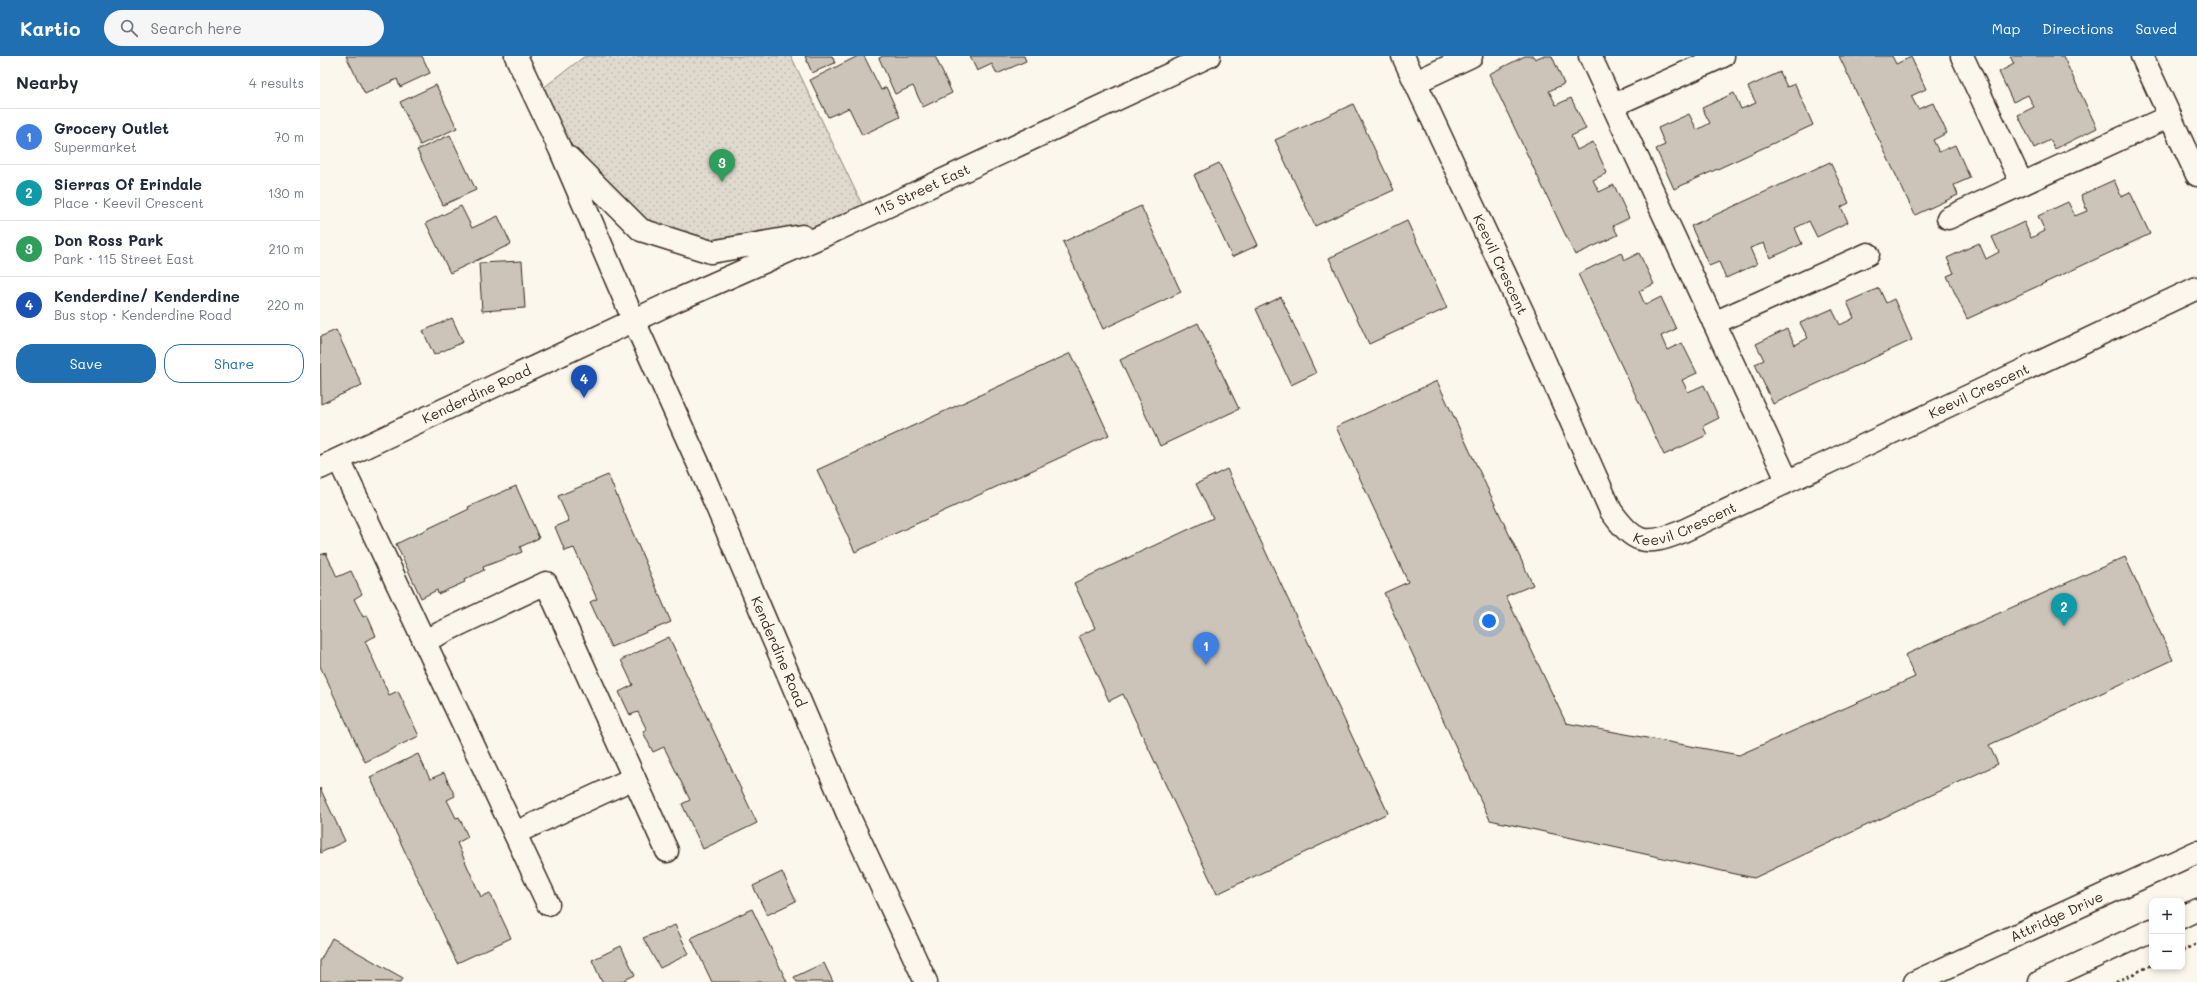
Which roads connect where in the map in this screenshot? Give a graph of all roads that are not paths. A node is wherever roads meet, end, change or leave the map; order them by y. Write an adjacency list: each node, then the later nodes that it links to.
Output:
1 (516, 56): 12 (street, Kenderdine Road)
2 (1209, 56): 16 (street, 115 Street East)
3 (1403, 56): 9 (street, Keevil Crescent)
4 (1471, 56): 9 (street)
5 (1590, 56): 10 (street)
6 (1723, 56): 10 (street)
7 (1962, 56): 14 (street)
8 (2142, 56): 11 (street)
9 (1416, 82): 22 (street, Keevil Crescent)
10 (1614, 105): 20 (street)
11 (2170, 116): 13 (street); 14 (street)
12 (560, 149): 16 (street); 19 (street, Kenderdine Road)
13 (2197, 175)
14 (2022, 184): 15 (street)
15 (1948, 218)
16 (834, 231): 19 (street, 115 Street East)
17 (1868, 254): 20 (street)
18 (2197, 288): 22 (street, Keevil Crescent)
19 (634, 320): 21 (street, Kenderdine Road); 32 (street, Kenderdine Road)
20 (1714, 323): 22 (street)
21 (329, 464): 23 (street)
22 (1787, 480)
23 (424, 641): 24 (street); 25 (street)
24 (634, 778): 25 (street); 26 (street)
25 (515, 833): 28 (street)
26 (667, 851)
27 (2197, 852): 33 (street, Attridge Drive)
28 (548, 904)
29 (2197, 910): 30 (street)
30 (2185, 915)
31 (2149, 931): 34 (street)
32 (926, 982)
33 (1916, 982)
34 (2040, 982)

